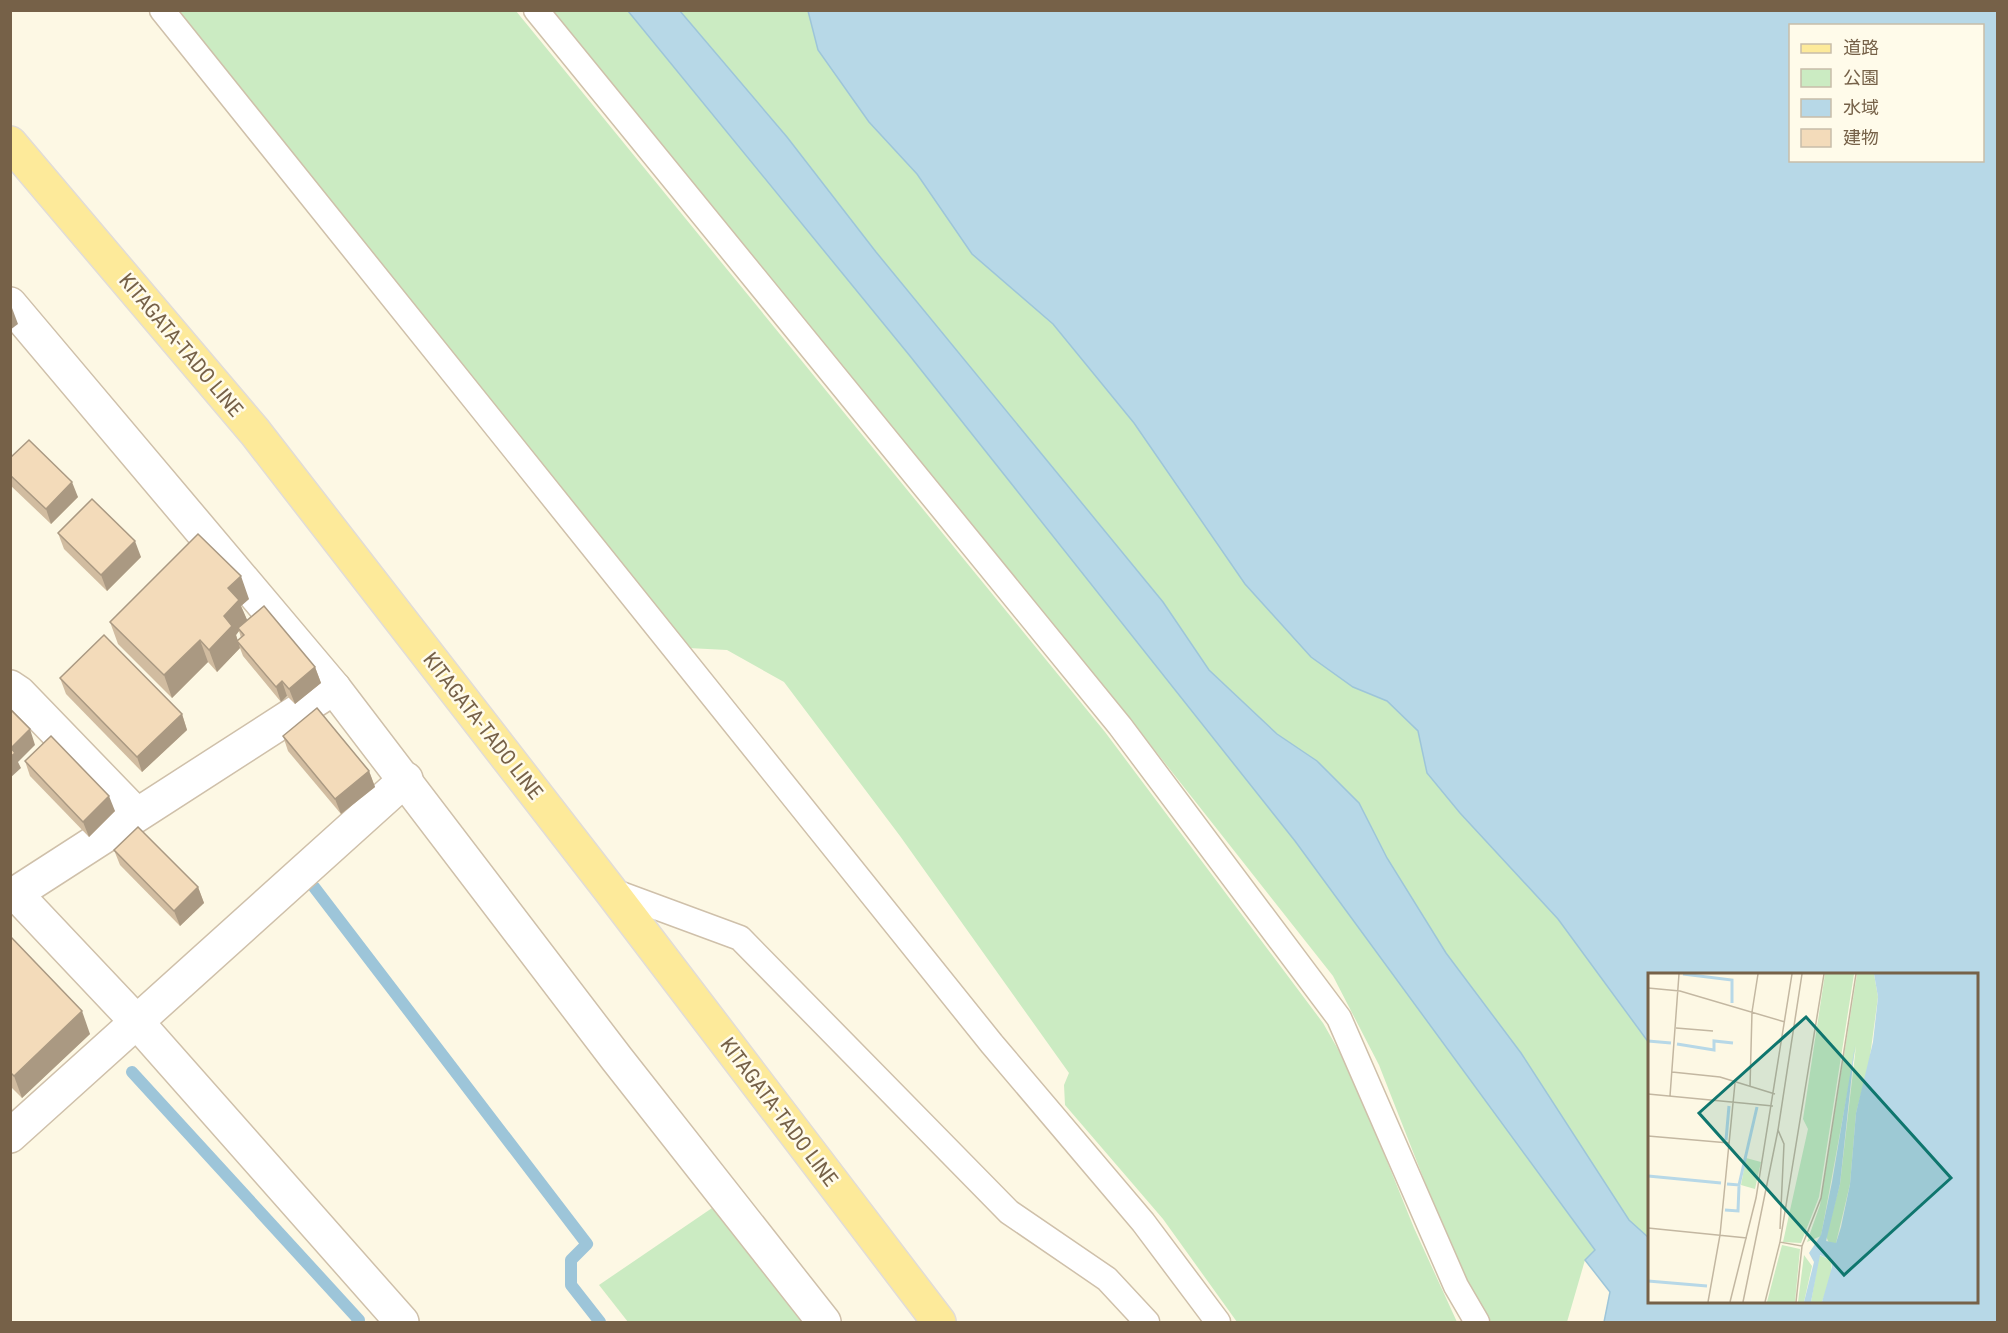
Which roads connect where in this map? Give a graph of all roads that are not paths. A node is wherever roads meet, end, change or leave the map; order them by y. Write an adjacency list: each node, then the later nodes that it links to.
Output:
1 (162, 10): 17 (lane)
2 (536, 10): 18 (lane)
3 (10, 143): 9 (main road, KITAGATA-TADO LINE)
4 (10, 304): 6 (street)
5 (10, 687): 8 (street)
6 (334, 688): 7 (street); 8 (street)
7 (406, 779): 11 (street); 14 (street)
8 (136, 814): 10 (street)
9 (610, 890): 15 (main road, KITAGATA-TADO LINE); 16 (lane)
10 (13, 896): 11 (street)
11 (136, 1021): 12 (street); 13 (street)
12 (10, 1136)
13 (390, 1318)
14 (824, 1323)
15 (939, 1323)
16 (1147, 1323)
17 (1218, 1323)
18 (1477, 1323)

